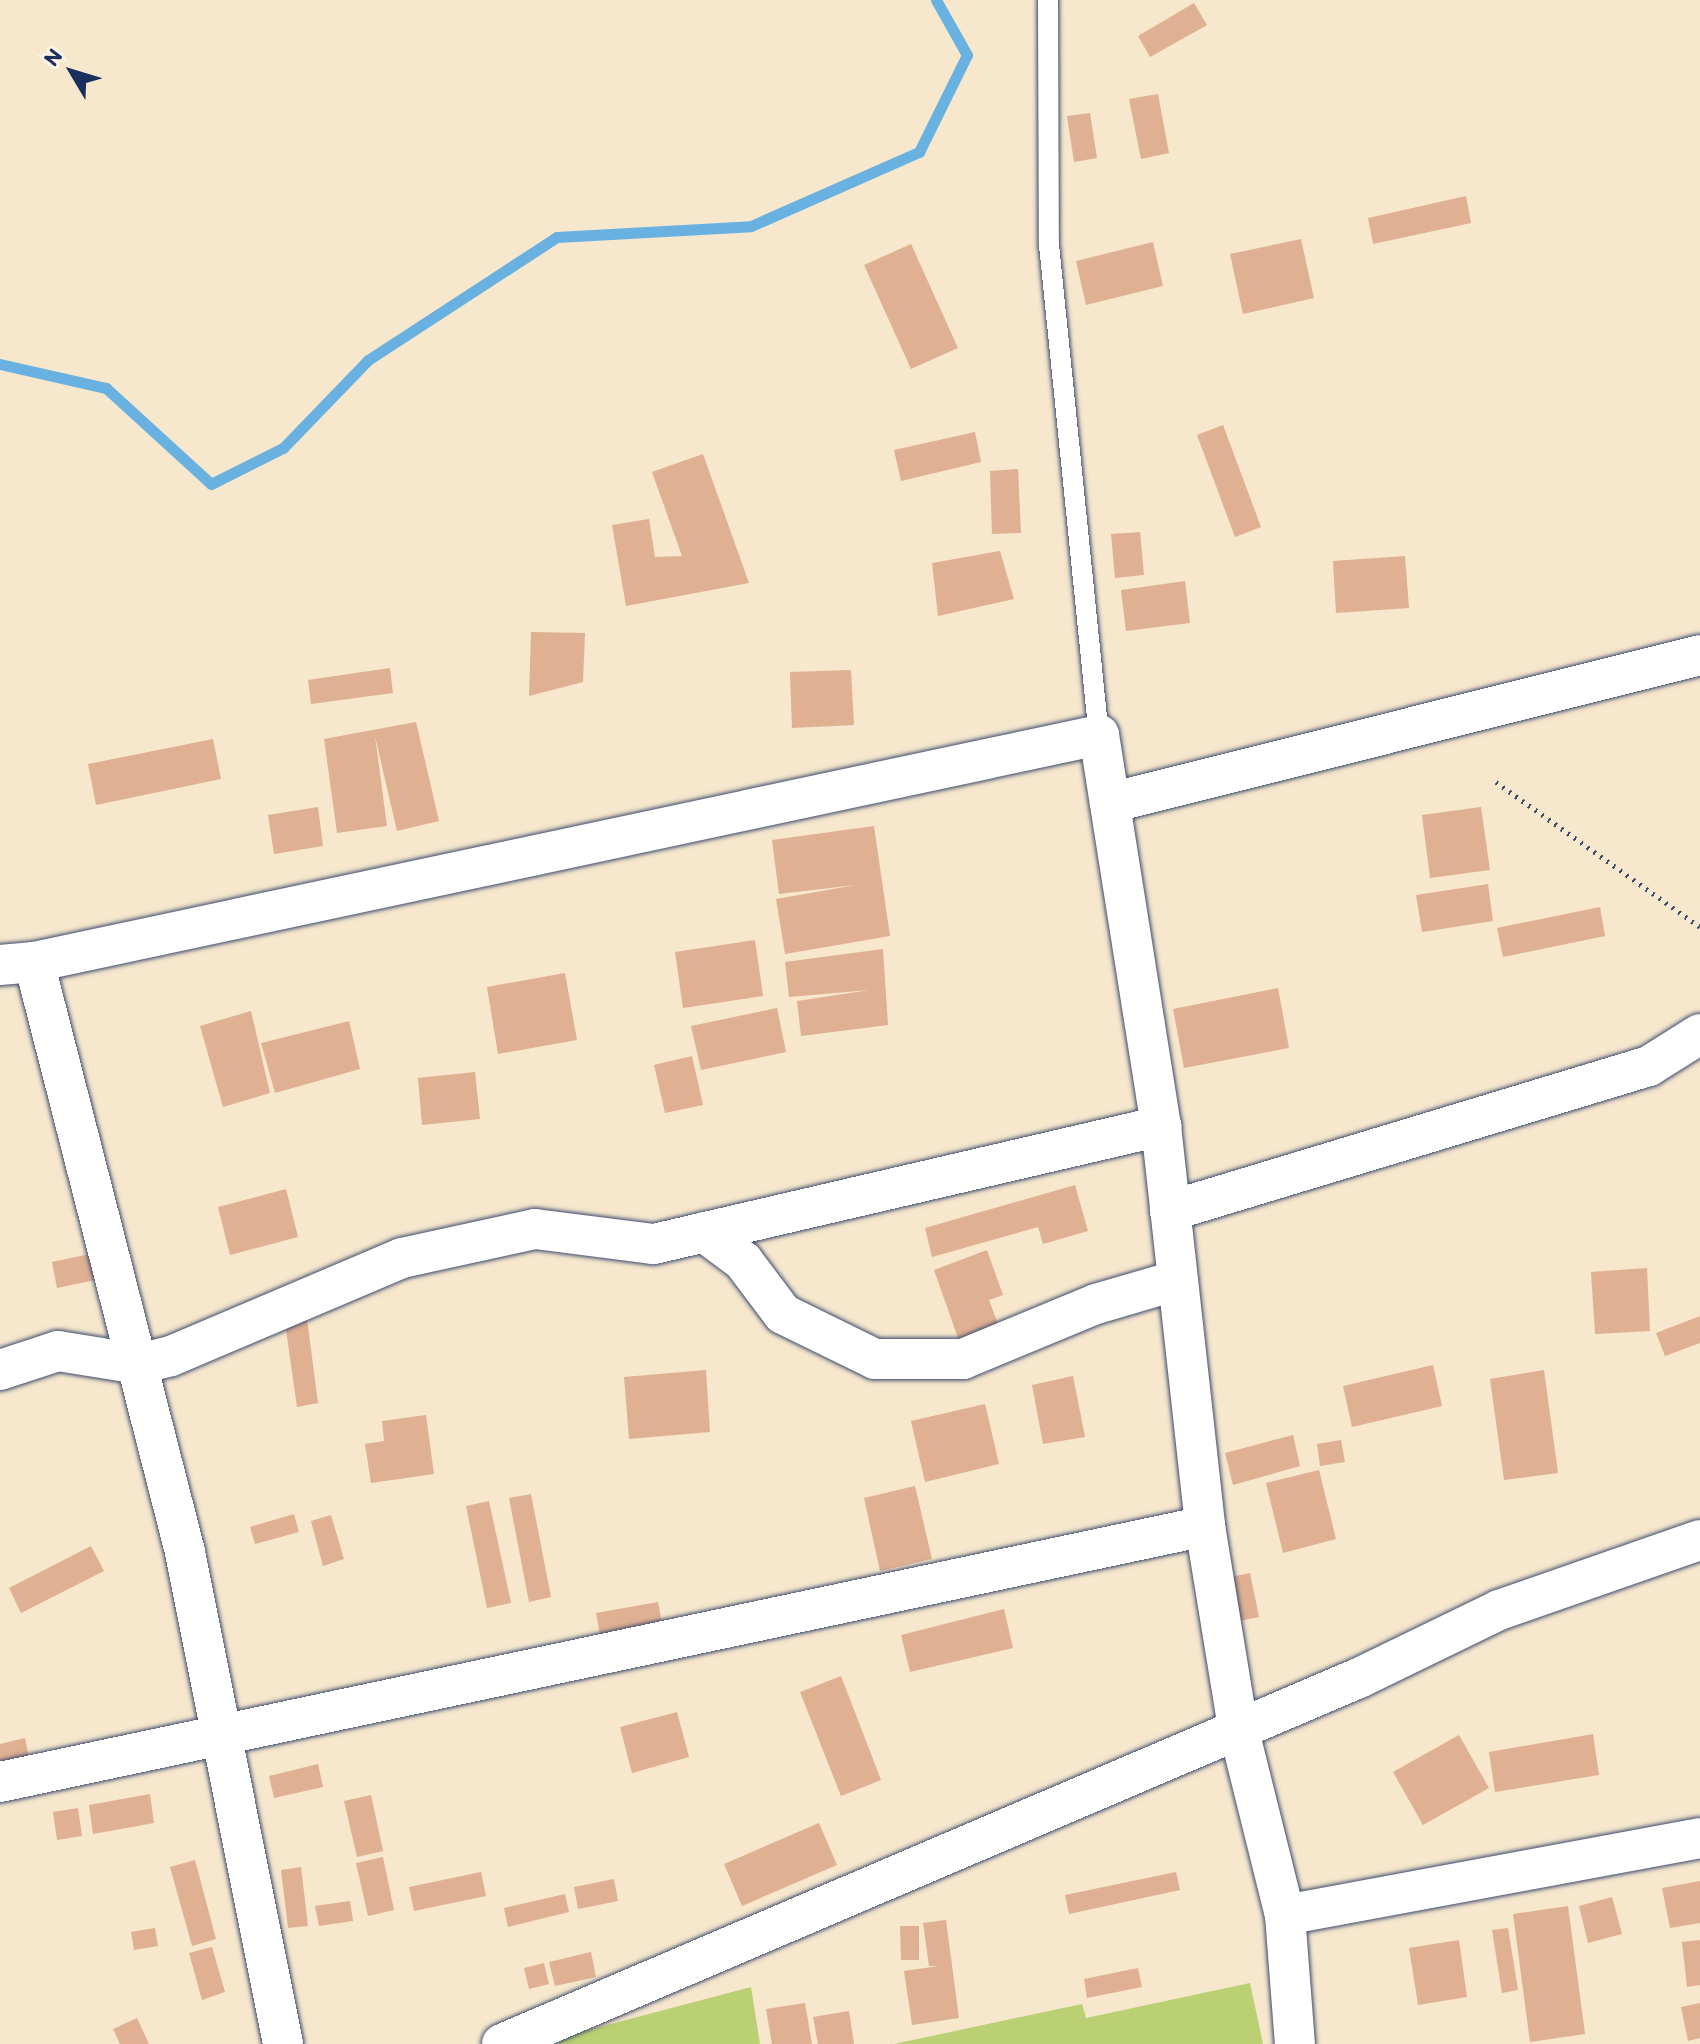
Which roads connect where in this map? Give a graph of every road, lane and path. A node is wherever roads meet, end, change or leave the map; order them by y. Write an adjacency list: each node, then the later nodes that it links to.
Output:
1 (1048, 0): 3 (lane)
2 (1700, 655): 5 (street)
3 (1099, 735): 5 (street); 7 (street)
4 (1496, 782): 6 (path)
5 (1110, 803): 9 (street)
6 (1700, 927)
7 (17, 964): 13 (street)
8 (1700, 1034): 10 (street)
9 (1161, 1126): 10 (street); 11 (street)
10 (1170, 1211): 12 (street)
11 (704, 1232): 12 (street); 13 (street)
12 (1178, 1280): 15 (street)
13 (139, 1364): 14 (street); 18 (street)
14 (0, 1370)
15 (1205, 1526): 17 (street); 18 (street)
16 (1700, 1540): 17 (street)
17 (1238, 1727): 21 (street); 23 (street)
18 (217, 1734): 19 (street); 22 (street)
19 (0, 1782)
20 (1700, 1838): 21 (street)
21 (1285, 1915): 24 (street)
22 (283, 2044)
23 (502, 2044)
24 (1295, 2044)

